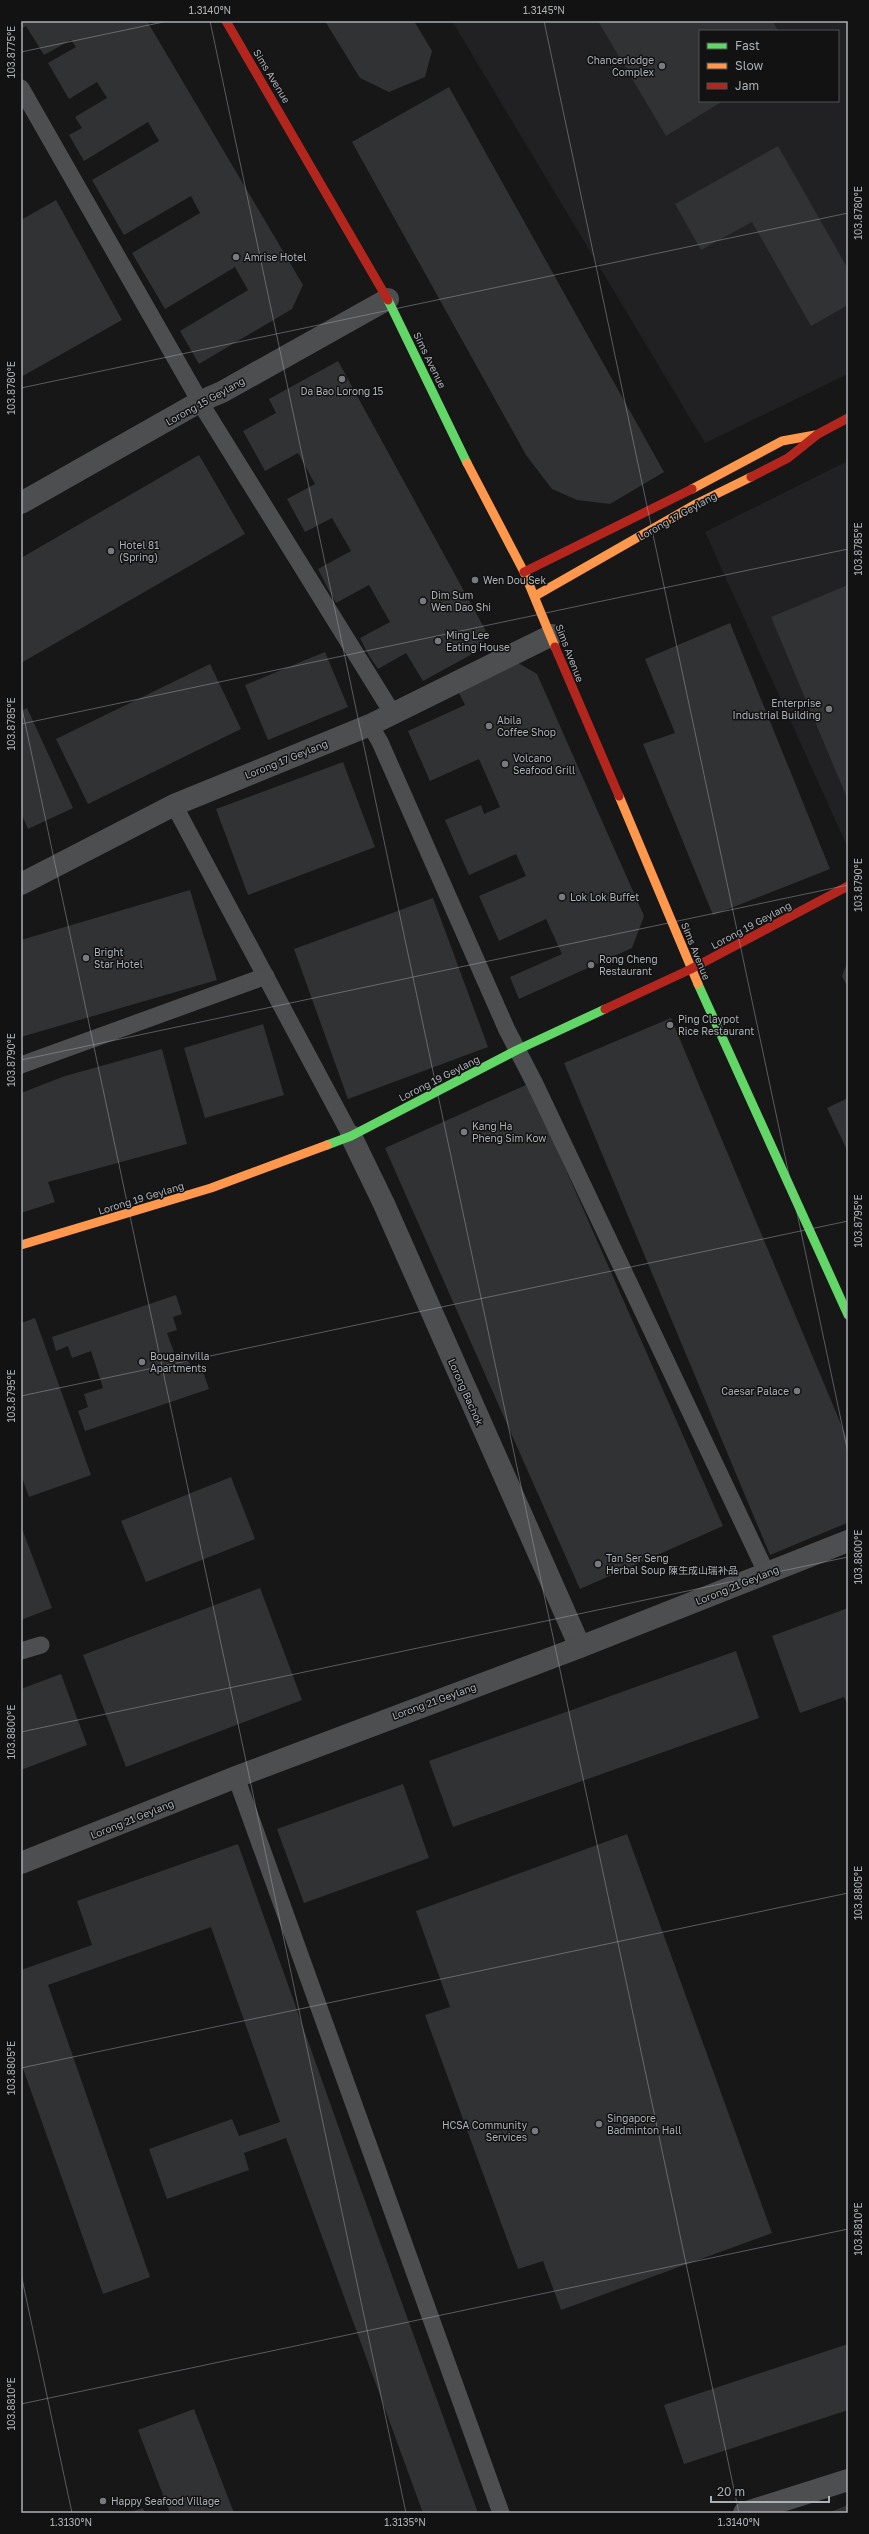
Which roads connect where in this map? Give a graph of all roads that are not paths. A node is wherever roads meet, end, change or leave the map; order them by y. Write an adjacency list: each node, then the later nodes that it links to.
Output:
1 (226, 21): 3 (street, Sims Avenue)
2 (21, 88): 4 (lane)
3 (388, 300): 4 (street, Lorong 15 Geylang); 8 (street, Sims Avenue)
4 (201, 401): 7 (street, Lorong 15 Geylang); 11 (lane)
5 (848, 418): 6 (street, Lorong 17 Geylang)
6 (818, 434): 8 (street, Lorong 17 Geylang); 9 (street, Lorong 17 Geylang)
7 (21, 503)
8 (524, 572): 9 (street, Sims Avenue)
9 (535, 596): 10 (street, Sims Avenue)
10 (552, 635): 11 (street, Lorong 17 Geylang); 16 (street, Sims Avenue)
11 (393, 714): 12 (street, Lorong 17 Geylang)
12 (370, 725): 13 (street, Lorong 17 Geylang); 18 (lane)
13 (174, 805): 14 (street, Lorong 17 Geylang); 17 (lane)
14 (21, 884)
15 (848, 886): 16 (street, Lorong 19 Geylang)
16 (691, 969): 18 (street, Lorong 19 Geylang); 22 (street, Sims Avenue)
17 (266, 976): 19 (lane); 20 (lane)
18 (517, 1050): 20 (street, Lorong 19 Geylang); 24 (lane)
19 (21, 1066)
20 (351, 1136): 21 (street, Lorong 19 Geylang); 26 (street, Lorong Bachok)
21 (21, 1246)
22 (848, 1315)
23 (848, 1542): 24 (street, Lorong 21 Geylang)
24 (766, 1572): 26 (street, Lorong 21 Geylang)
25 (41, 1645): 27 (lane)
26 (580, 1647): 28 (street, Lorong 21 Geylang)
27 (21, 1652)
28 (236, 1777): 29 (street, Lorong 21 Geylang); 31 (lane)
29 (21, 1863)
30 (848, 2480): 32 (street)
31 (501, 2513)
32 (744, 2513)

